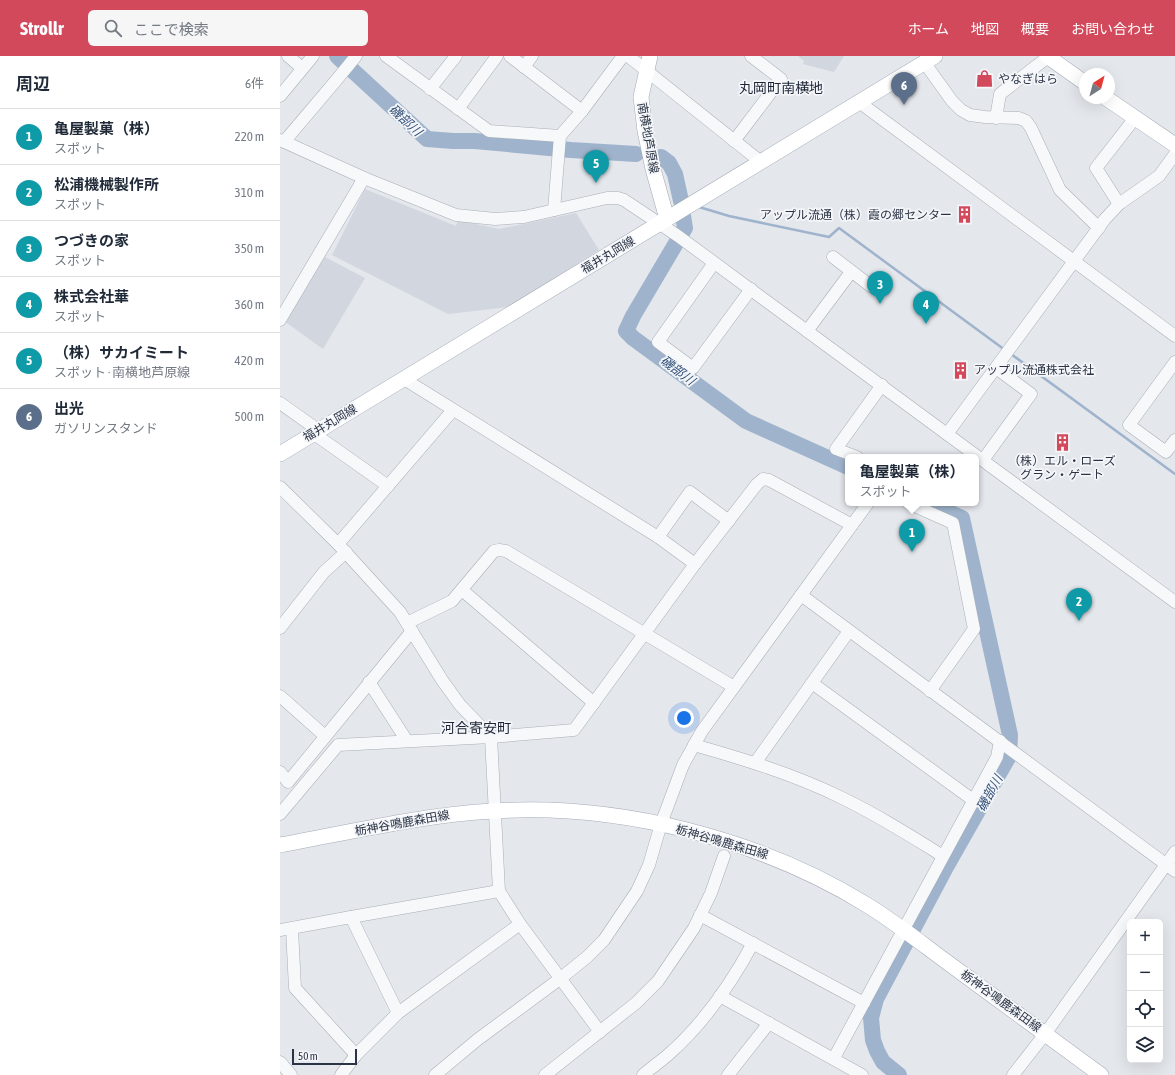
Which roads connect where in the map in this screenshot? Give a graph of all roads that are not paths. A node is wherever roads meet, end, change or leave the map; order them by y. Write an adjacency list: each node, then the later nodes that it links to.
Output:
1 (288, 56): 16 (street)
2 (313, 56): 16 (street)
3 (386, 56): 18 (street)
4 (456, 56): 18 (street)
5 (497, 56): 22 (street)
6 (510, 56): 15 (street)
7 (532, 56): 15 (street)
8 (623, 56): 23 (street)
9 (628, 56): 14 (street)
10 (751, 56): 27 (street)
11 (1047, 57): 17 (main road); 24 (street)
12 (930, 59): 20 (main road, 福井丸岡線); 24 (street)
13 (351, 62): 26 (street)
14 (649, 63): 27 (street); 35 (main road, 南横地芦原線)
15 (524, 67): 23 (street)
16 (302, 68): 19 (street)
17 (1079, 79)
18 (430, 89): 22 (street)
19 (281, 92)
20 (859, 102): 31 (main road, 福井丸岡線); 38 (street)
21 (1115, 104): 25 (main road)
22 (458, 109): 28 (street)
23 (582, 111): 28 (street)
24 (996, 118): 36 (street)
25 (1135, 118): 29 (main road); 33 (street)
26 (282, 141): 32 (street)
27 (734, 141): 31 (street)
28 (560, 143): 34 (street)
29 (1175, 145)
30 (1175, 154): 33 (street)
31 (761, 162): 35 (main road, 福井丸岡線)
32 (364, 178): 34 (street); 43 (street)
33 (1119, 204): 36 (street)
34 (554, 210): 35 (street)
35 (663, 221): 39 (street); 48 (main road, 福井丸岡線)
36 (1099, 228): 38 (street)
37 (833, 257): 40 (street)
38 (1074, 260): 45 (street); 47 (street)
39 (714, 262): 42 (street); 42 (street)
40 (851, 272): 41 (street); 44 (street)
41 (872, 286)
42 (751, 289): 44 (street)
43 (280, 320)
44 (807, 331): 49 (street)
45 (1175, 336)
46 (1175, 362): 54 (street)
47 (996, 368): 53 (street); 59 (street)
48 (404, 379): 51 (street); 52 (main road, 福井丸岡線)
49 (882, 385): 53 (street); 56 (street)
50 (280, 403): 52 (street)
51 (453, 410): 60 (street); 66 (street)
52 (316, 431): 55 (main road, 福井丸岡線); 60 (street)
53 (947, 434): 57 (street)
54 (1175, 440)
55 (280, 454)
56 (850, 454)
57 (975, 454)
58 (979, 457): 59 (street)
59 (983, 460): 71 (street)
60 (388, 486): 67 (street)
61 (280, 487): 67 (street)
62 (866, 506): 65 (street)
63 (915, 506): 79 (street)
64 (728, 521): 65 (street); 66 (street); 68 (street)
65 (852, 525): 70 (street)
66 (658, 537): 68 (street)
67 (342, 548): 72 (street); 73 (street)
68 (695, 564): 75 (street)
69 (462, 590): 72 (street); 75 (street); 81 (street)
70 (801, 595): 74 (street); 78 (street)
71 (1175, 602)
72 (410, 627): 76 (street); 83 (street)
73 (280, 628)
74 (849, 631): 77 (street); 79 (street)
75 (644, 634): 78 (street); 81 (street)
76 (370, 682): 82 (street); 84 (street)
77 (812, 683): 87 (street); 89 (street)
78 (734, 687): 86 (street)
79 (930, 690): 85 (street)
80 (280, 696): 82 (street)
81 (594, 703): 83 (street)
82 (325, 736): 88 (street)
83 (491, 737): 84 (street); 90 (street)
84 (407, 741): 91 (street)
85 (1000, 741): 89 (street); 97 (street)
86 (694, 745): 87 (street); 92 (street)
87 (755, 763): 96 (street)
88 (280, 772)
89 (973, 800): 96 (street)
90 (494, 811): 92 (main road, 栃神谷鳴鹿森田線); 93 (main road, 栃神谷鳴鹿森田線); 98 (street)
91 (280, 814)
92 (661, 824): 103 (main road, 栃神谷鳴鹿森田線); 105 (street)
93 (280, 845)
94 (1175, 852): 97 (street)
95 (724, 856): 99 (street)
96 (943, 856): 103 (street)
97 (1170, 868): 111 (street)
98 (499, 891): 100 (street); 101 (street)
99 (700, 915): 104 (street); 110 (street)
100 (351, 916): 102 (street); 108 (street)
101 (520, 924): 105 (street); 108 (street)
102 (286, 929): 112 (street)
103 (903, 930): 107 (street); 111 (main road, 栃神谷鳴鹿森田線)
104 (753, 943): 106 (street); 107 (street)
105 (561, 978): 110 (street); 117 (street)
106 (720, 996): 109 (street); 119 (street)
107 (864, 1003): 113 (street)
108 (398, 1013): 112 (street)
109 (769, 1023): 113 (street); 120 (street)
110 (600, 1032): 118 (street)
111 (1045, 1034): 122 (street); 123 (main road, 栃神谷鳴鹿森田線)
112 (356, 1055): 116 (street)
113 (834, 1058): 121 (street)
114 (280, 1062): 115 (street)
115 (291, 1075)
116 (341, 1075)
117 (435, 1075)
118 (545, 1075)
119 (643, 1075)
120 (728, 1075)
121 (862, 1075)
122 (1013, 1075)
123 (1101, 1075)

